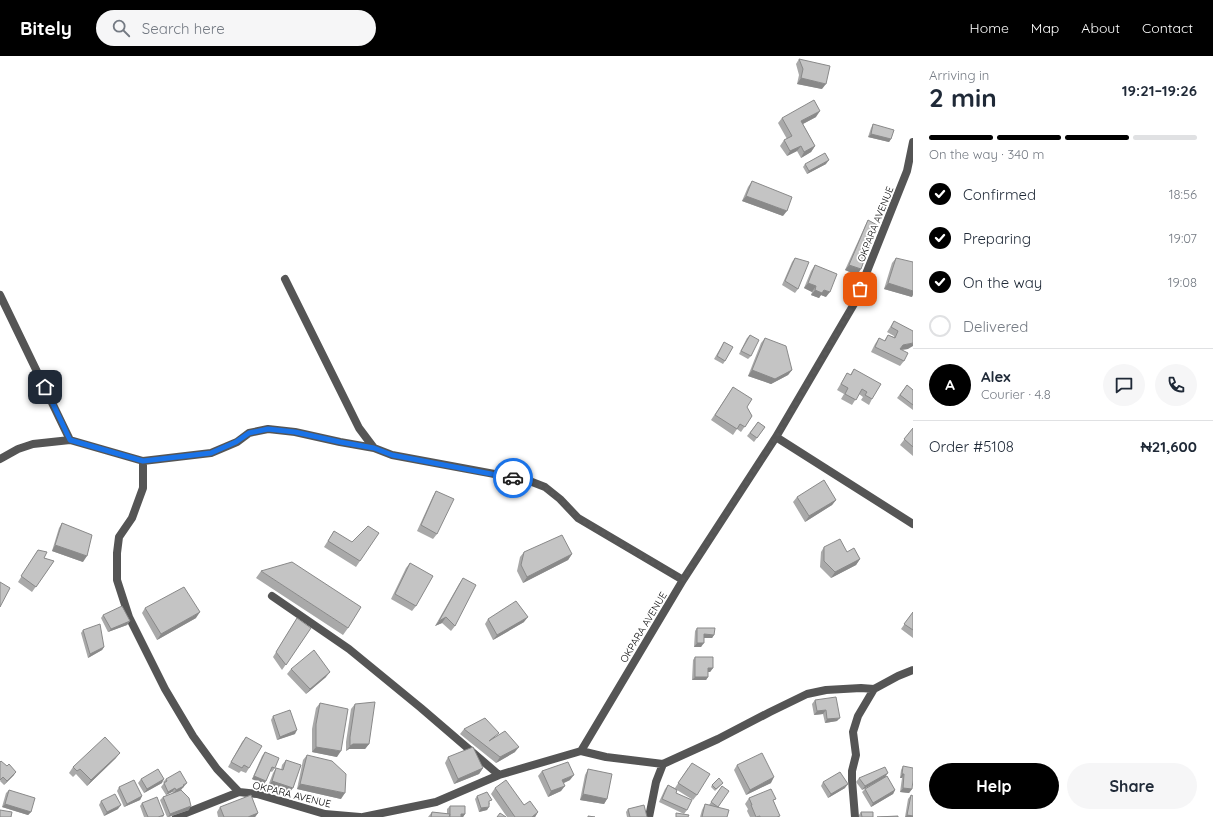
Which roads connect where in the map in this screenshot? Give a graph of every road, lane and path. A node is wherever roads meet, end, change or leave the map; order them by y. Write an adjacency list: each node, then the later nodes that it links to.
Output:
1 (913, 142): 2 (street, OKPARA AVENUE)
2 (910, 172): 5 (street, OKPARA AVENUE)
3 (285, 279): 7 (street)
4 (0, 295): 6 (street)
5 (776, 438): 10 (street); 11 (street, OKPARA AVENUE)
6 (70, 440): 8 (street); 9 (street)
7 (374, 448): 9 (street); 11 (street)
8 (0, 459)
9 (143, 461): 18 (street)
10 (913, 524)
11 (683, 580): 15 (street, OKPARA AVENUE)
12 (272, 596): 17 (street)
13 (913, 670): 14 (street)
14 (874, 689): 16 (street); 23 (street)
15 (581, 751): 16 (street); 17 (street, OKPARA AVENUE)
16 (663, 764): 22 (street)
17 (499, 775): 21 (street, OKPARA AVENUE)
18 (239, 792): 19 (street, OKPARA AVENUE); 20 (street, OKPARA AVENUE)
19 (327, 816): 21 (street, OKPARA AVENUE)
20 (176, 817)
21 (361, 817)
22 (648, 817)
23 (855, 817)

